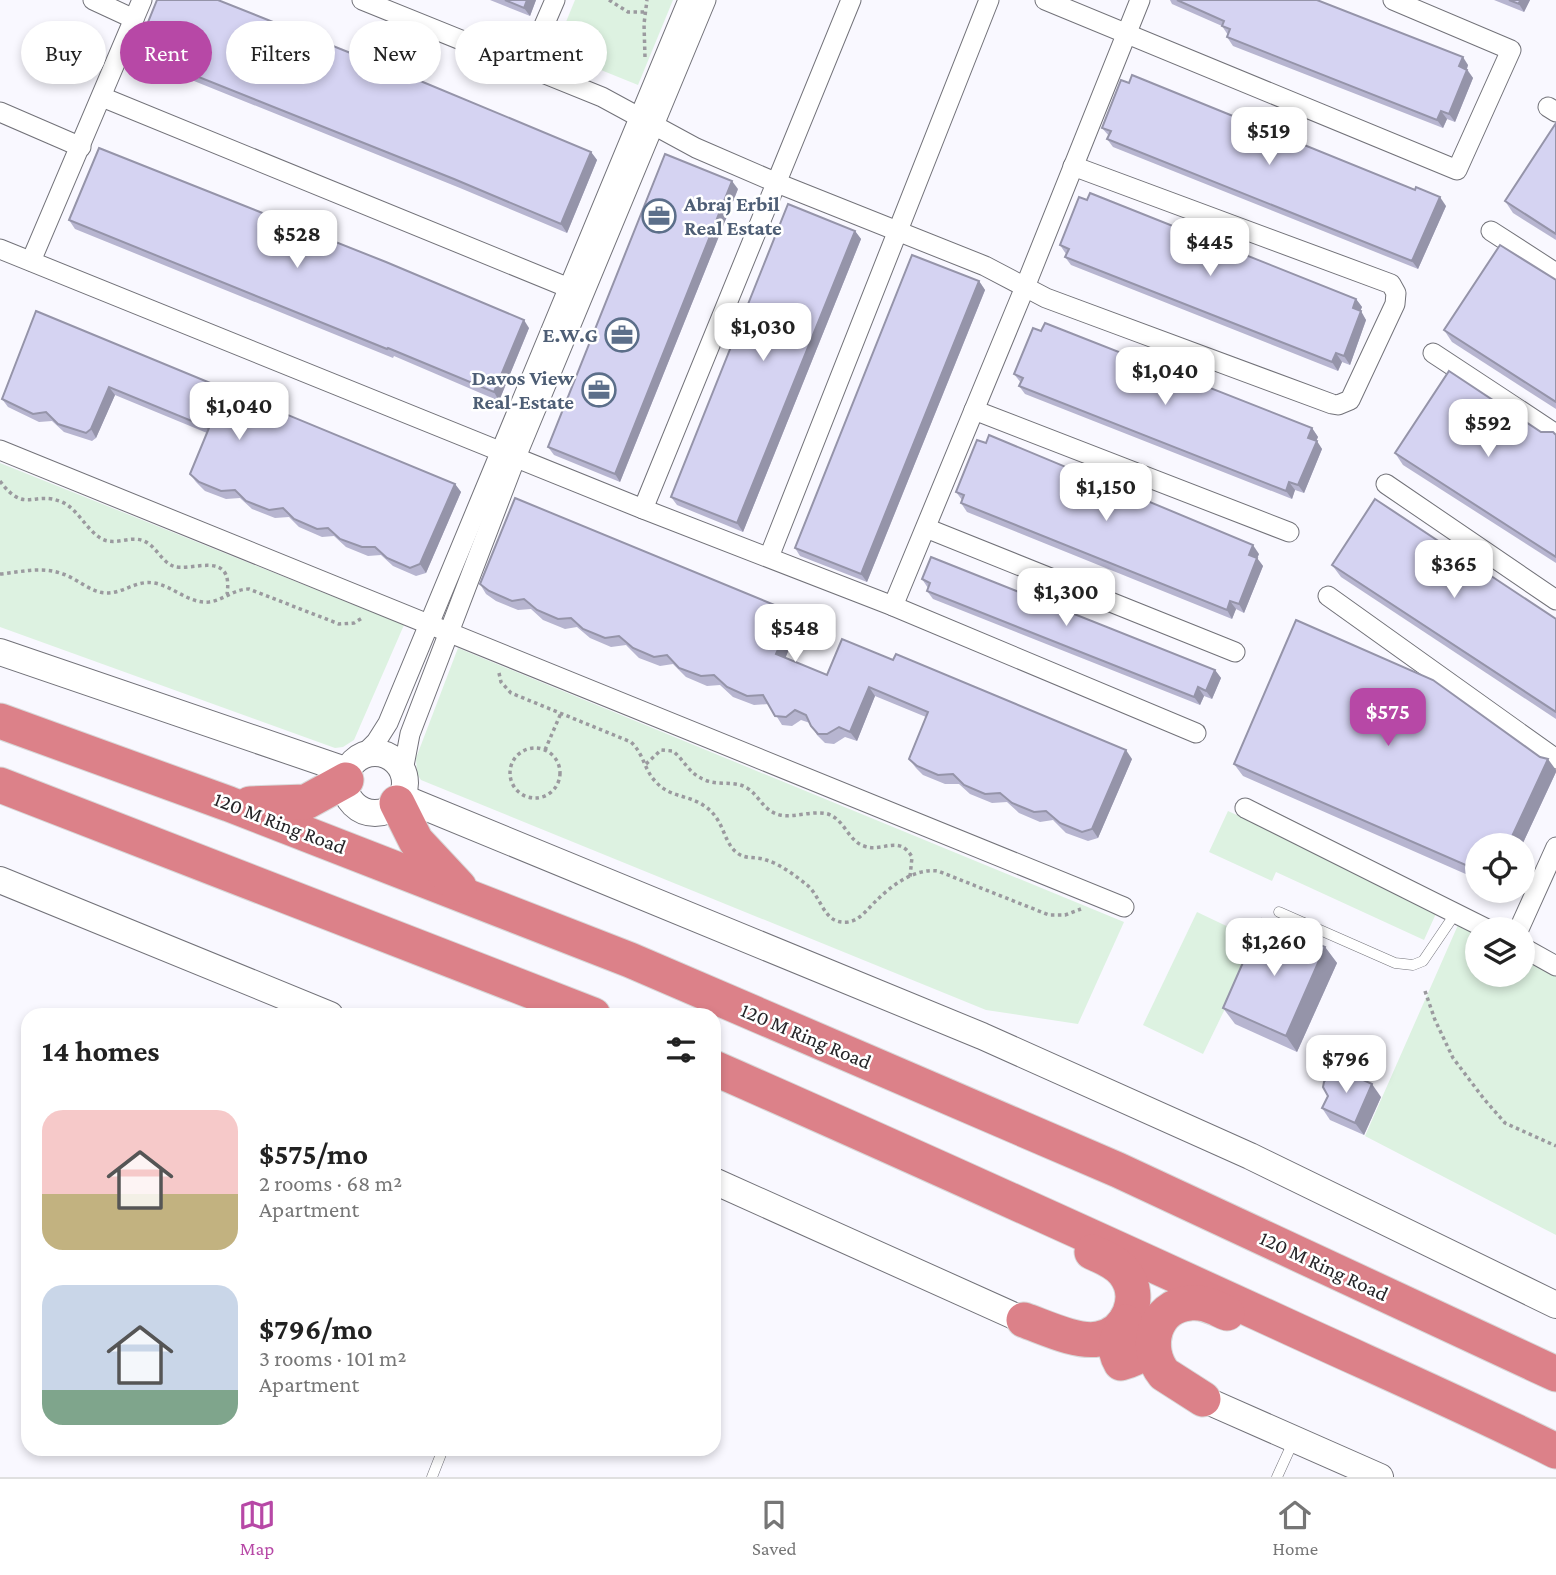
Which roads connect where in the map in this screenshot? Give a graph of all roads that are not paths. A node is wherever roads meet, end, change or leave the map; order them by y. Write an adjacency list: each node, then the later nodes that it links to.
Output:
1 (93, 0): 12 (street)
2 (142, 0): 12 (street)
3 (362, 0): 15 (street)
4 (555, 0): 13 (street)
5 (688, 0): 19 (street)
6 (706, 0): 19 (street)
7 (850, 0): 22 (street)
8 (989, 0): 23 (street)
9 (1045, 0): 14 (street)
10 (1140, 0): 14 (street)
11 (1393, 0): 14 (street)
12 (134, 19): 17 (street)
13 (546, 21)
14 (1126, 34): 21 (street)
15 (455, 38)
16 (569, 84): 19 (street)
17 (102, 97): 20 (street); 29 (street)
18 (0, 112): 20 (street)
19 (648, 122): 22 (street); 29 (street); 34 (street)
20 (80, 147): 26 (street)
21 (1073, 166): 28 (street); 28 (street)
22 (778, 183): 23 (street); 36 (street)
23 (898, 231): 28 (street); 39 (street)
24 (1491, 231): 27 (street)
25 (0, 249): 26 (street)
26 (31, 261): 34 (street)
27 (1556, 273)
28 (1025, 287): 31 (street)
29 (569, 288): 34 (street)
30 (1433, 353): 32 (street)
31 (974, 410): 37 (street); 38 (street)
32 (1556, 434)
33 (0, 450): 43 (street)
34 (509, 454): 36 (street); 43 (street); 44 (street)
35 (1386, 484): 41 (street)
36 (643, 509): 39 (street)
37 (926, 528): 42 (street); 46 (street)
38 (1289, 531)
39 (769, 557): 42 (street)
40 (1328, 596): 49 (street)
41 (1556, 600)
42 (893, 606): 48 (street)
43 (429, 624): 44 (street); 50 (street)
44 (449, 633): 52 (street); 58 (street)
45 (0, 652): 50 (street)
46 (1235, 652)
47 (0, 721): 53 (highway, 120 M Ring Road)
48 (1196, 733)
49 (1556, 759)
50 (352, 770): 52 (street); 52 (street); 53 (highway)
51 (0, 785): 66 (highway)
52 (400, 790): 57 (highway); 70 (street)
53 (229, 804): 57 (highway, 120 M Ring Road)
54 (1245, 808): 60 (street)
55 (1556, 847): 61 (street)
56 (0, 880): 65 (street)
57 (466, 895): 75 (highway, 120 M Ring Road)
58 (1124, 907)
59 (1279, 912): 60 (lane)
60 (1455, 914): 62 (street)
61 (1524, 917)
62 (1465, 919)
63 (1535, 954): 64 (street)
64 (1556, 966)
65 (313, 1008)
66 (575, 1008)
67 (721, 1071): 69 (highway)
68 (721, 1184): 71 (street)
69 (981, 1186): 72 (highway); 74 (highway)
70 (1556, 1305)
71 (1024, 1320): 72 (highway); 73 (street)
72 (1139, 1329): 73 (highway); 74 (highway); 76 (highway)
73 (1121, 1363): 76 (street)
74 (1369, 1364): 78 (highway)
75 (1556, 1374)
76 (1203, 1399): 77 (street)
77 (1295, 1438): 81 (lane); 82 (street)
78 (1556, 1451)
79 (440, 1456): 80 (lane)
80 (432, 1477)
81 (1278, 1477)
82 (1380, 1477)

